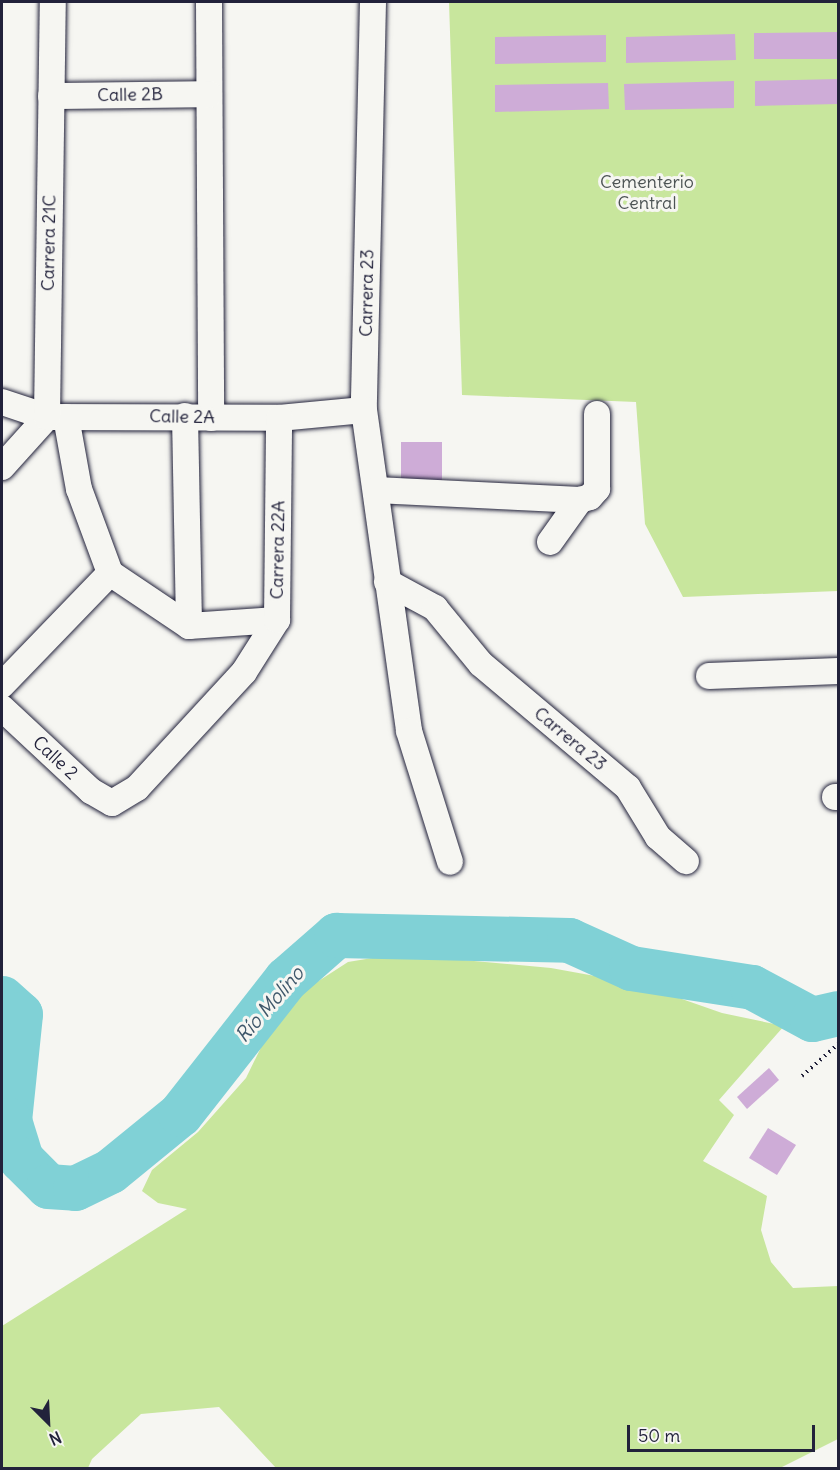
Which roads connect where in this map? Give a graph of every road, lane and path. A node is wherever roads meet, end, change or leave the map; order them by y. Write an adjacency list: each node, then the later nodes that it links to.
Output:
1 (53, 2): 5 (street, Carrera 21C)
2 (209, 2): 4 (street)
3 (373, 2): 7 (street, Carrera 23)
4 (209, 94): 5 (street, Calle 2B); 11 (street)
5 (51, 96): 9 (street, Carrera 21C)
6 (2, 402): 9 (street, Calle 2A)
7 (364, 410): 12 (street, Calle 2A); 14 (street, Carrera 23)
8 (597, 414): 15 (street)
9 (56, 417): 10 (street, Calle 2A); 13 (street); 17 (street, Carrera 21C)
10 (185, 417): 11 (street, Calle 2A); 20 (street)
11 (211, 418): 12 (street, Calle 2A)
12 (279, 418): 19 (street, Carrera 22A)
13 (2, 467)
14 (376, 490): 15 (street); 18 (street, Carrera 23)
15 (580, 500): 16 (street)
16 (550, 542)
17 (110, 573): 20 (street); 23 (street)
18 (387, 582): 26 (street, Carrera 23); 27 (street, Carrera 23)
19 (277, 620): 20 (street); 25 (street, Carrera 22A)
20 (189, 626)
21 (838, 671): 22 (street)
22 (709, 676)
23 (2, 685)
24 (2, 708): 25 (street, Calle 2)
25 (112, 803)
26 (686, 861)
27 (450, 862)
28 (838, 1044): 29 (path)
29 (802, 1076)

